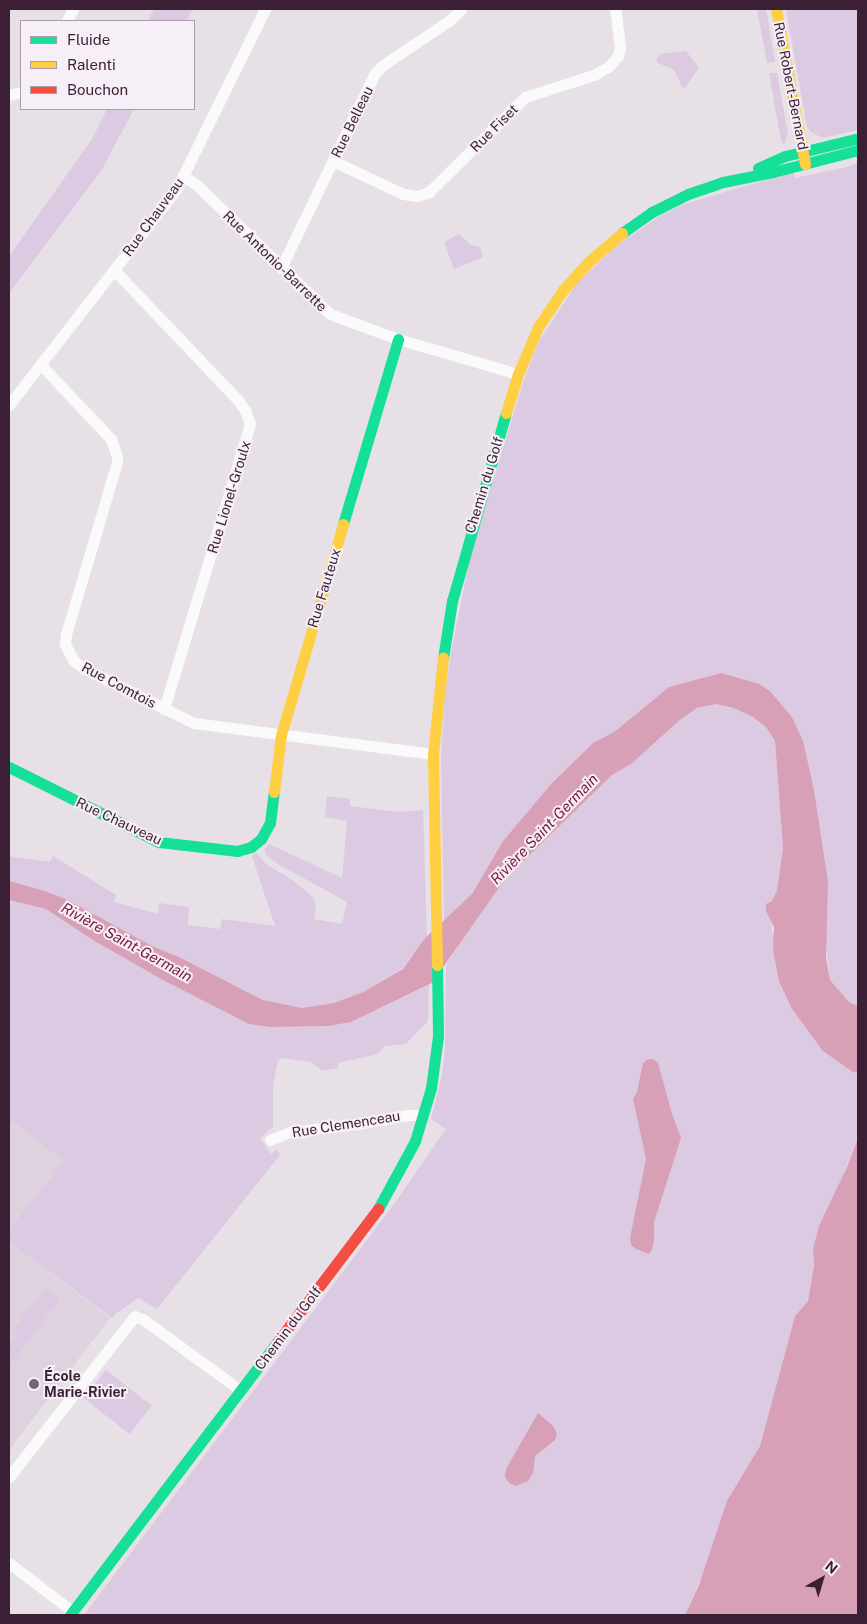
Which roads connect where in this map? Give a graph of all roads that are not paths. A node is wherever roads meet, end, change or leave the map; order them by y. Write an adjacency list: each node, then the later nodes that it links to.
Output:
1 (265, 9): 9 (street, Rue Chauveau)
2 (462, 9): 8 (street, Rue Belleau)
3 (615, 9): 8 (street, Rue Fiset)
4 (776, 9): 7 (street, Rue Robert-Bernard)
5 (858, 139): 7 (street)
6 (858, 150): 7 (street)
7 (804, 158): 14 (street, Chemin du Golf)
8 (333, 161): 10 (street, Rue Belleau)
9 (184, 176): 10 (street, Rue Antonio-Barrette); 11 (street, Rue Chauveau)
10 (281, 268): 12 (street, Rue Antonio-Barrette)
11 (114, 271): 13 (street, Rue Chauveau); 16 (street, Rue Lionel-Groulx)
12 (398, 340): 14 (street, Rue Antonio-Barrette); 17 (street, Rue Fauteux)
13 (41, 365): 15 (street, Rue Chauveau); 16 (street, Rue Comtois)
14 (518, 374): 18 (street, Chemin du Golf)
15 (9, 406)
16 (164, 709): 17 (street, Rue Comtois)
17 (281, 734): 18 (street, Rue Comtois); 20 (street, Rue Fauteux)
18 (433, 754): 21 (street, Chemin du Golf)
19 (9, 768): 20 (street, Rue Chauveau)
20 (262, 839)
21 (423, 1115): 22 (street, Rue Clemenceau); 23 (street, Chemin du Golf)
22 (270, 1140)
23 (240, 1390): 24 (street); 26 (street, Chemin du Golf)
24 (9, 1477)
25 (9, 1563): 26 (street)
26 (72, 1614)

